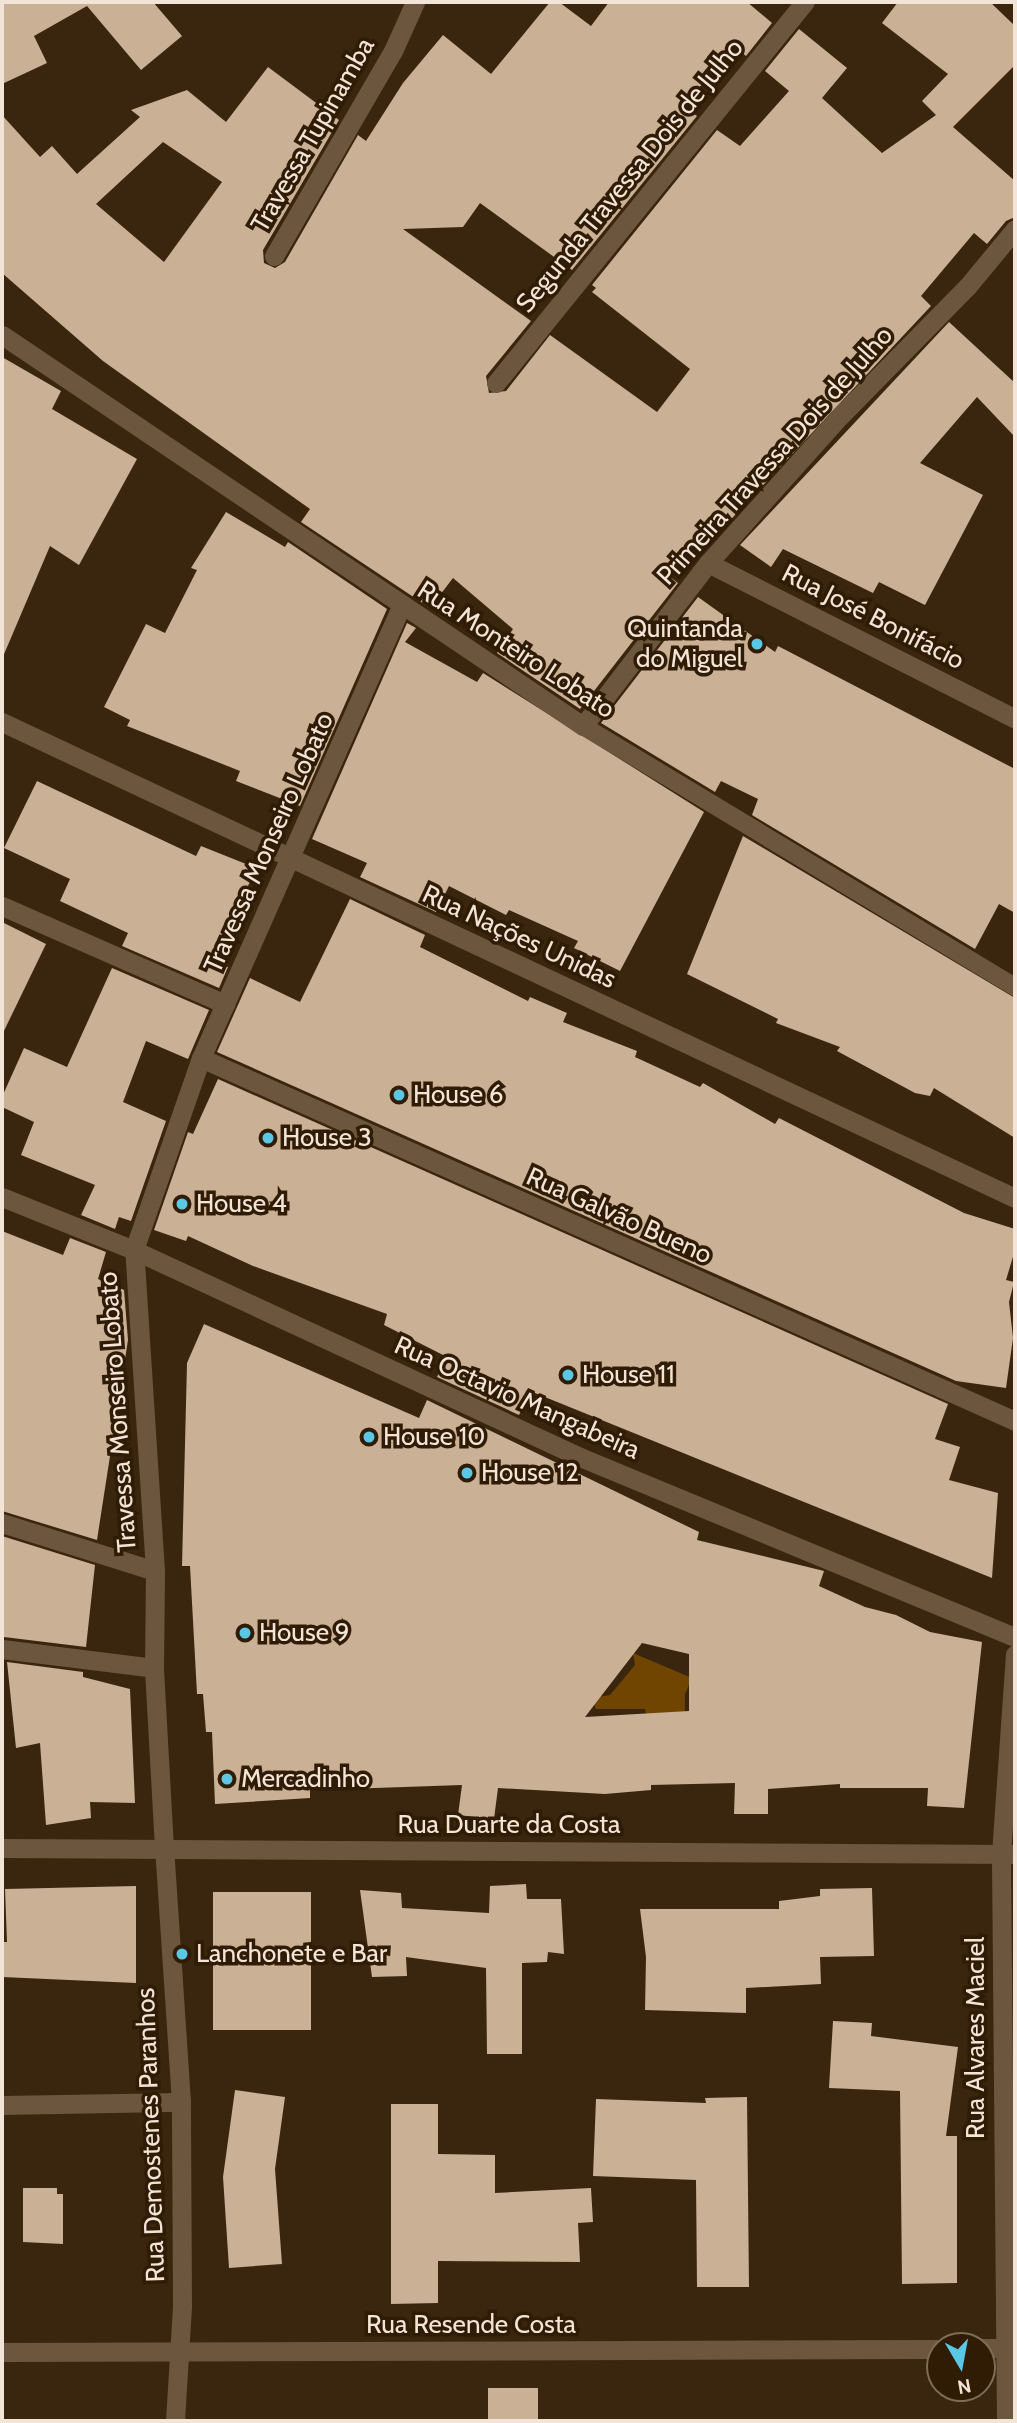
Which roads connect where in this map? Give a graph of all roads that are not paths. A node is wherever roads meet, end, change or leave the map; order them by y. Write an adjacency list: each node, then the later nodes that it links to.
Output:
1 (415, 2): 4 (street, Travessa Tupinamba)
2 (805, 2): 6 (street, Segunda Travessa Dois de Julho)
3 (1015, 229): 7 (street, Primeira Travessa Dois de Julho)
4 (274, 256)
5 (2, 335): 8 (street, Rua Monteiro Lobato)
6 (496, 383)
7 (708, 563): 9 (street, Rua José Bonifácio); 11 (street, Primeira Travessa Dois de Julho)
8 (401, 607): 11 (street, Rua Monteiro Lobato); 12 (street, Travessa Monseiro Lobato)
9 (1015, 719)
10 (2, 722): 12 (street, Rua Nações Unidas)
11 (583, 726): 14 (lane, Rua Monteiro Lobato)
12 (292, 860): 15 (street, Travessa Monseiro Lobato); 18 (street, Rua Nações Unidas)
13 (2, 906): 15 (street)
14 (1015, 987)
15 (225, 1004): 16 (street, Travessa Monseiro Lobato)
16 (201, 1058): 19 (street, Travessa Monseiro Lobato); 20 (street, Rua Galvão Bueno)
17 (2, 1196): 19 (street, Rua Octavio Mangabeira)
18 (1015, 1198)
19 (134, 1250): 22 (street, Travessa Monseiro Lobato); 23 (street, Rua Octavio Mangabeira)
20 (1015, 1422)
21 (2, 1523): 22 (street)
22 (155, 1571): 26 (street, Travessa Monseiro Lobato)
23 (1015, 1637)
24 (2, 1649): 26 (street)
25 (1015, 1654): 29 (street, Rua Alvares Maciel)
26 (154, 1668): 28 (street, Travessa Monseiro Lobato)
27 (2, 1848): 28 (street, Rua Duarte da Costa)
28 (163, 1848): 29 (street, Rua Duarte da Costa); 30 (street, Rua Demostenes Paranhos)
29 (1008, 1854): 32 (street, Rua Alvares Maciel)
30 (181, 2102): 31 (street); 35 (street, Rua Demostenes Paranhos)
31 (2, 2105)
32 (1010, 2348): 37 (street, Rua Alvares Maciel)
33 (926, 2349): 35 (street, Rua Resende Costa)
34 (2, 2352): 35 (street, Rua Resende Costa)
35 (179, 2353): 36 (street, Rua Demostenes Paranhos)
36 (175, 2421)
37 (1006, 2421)

